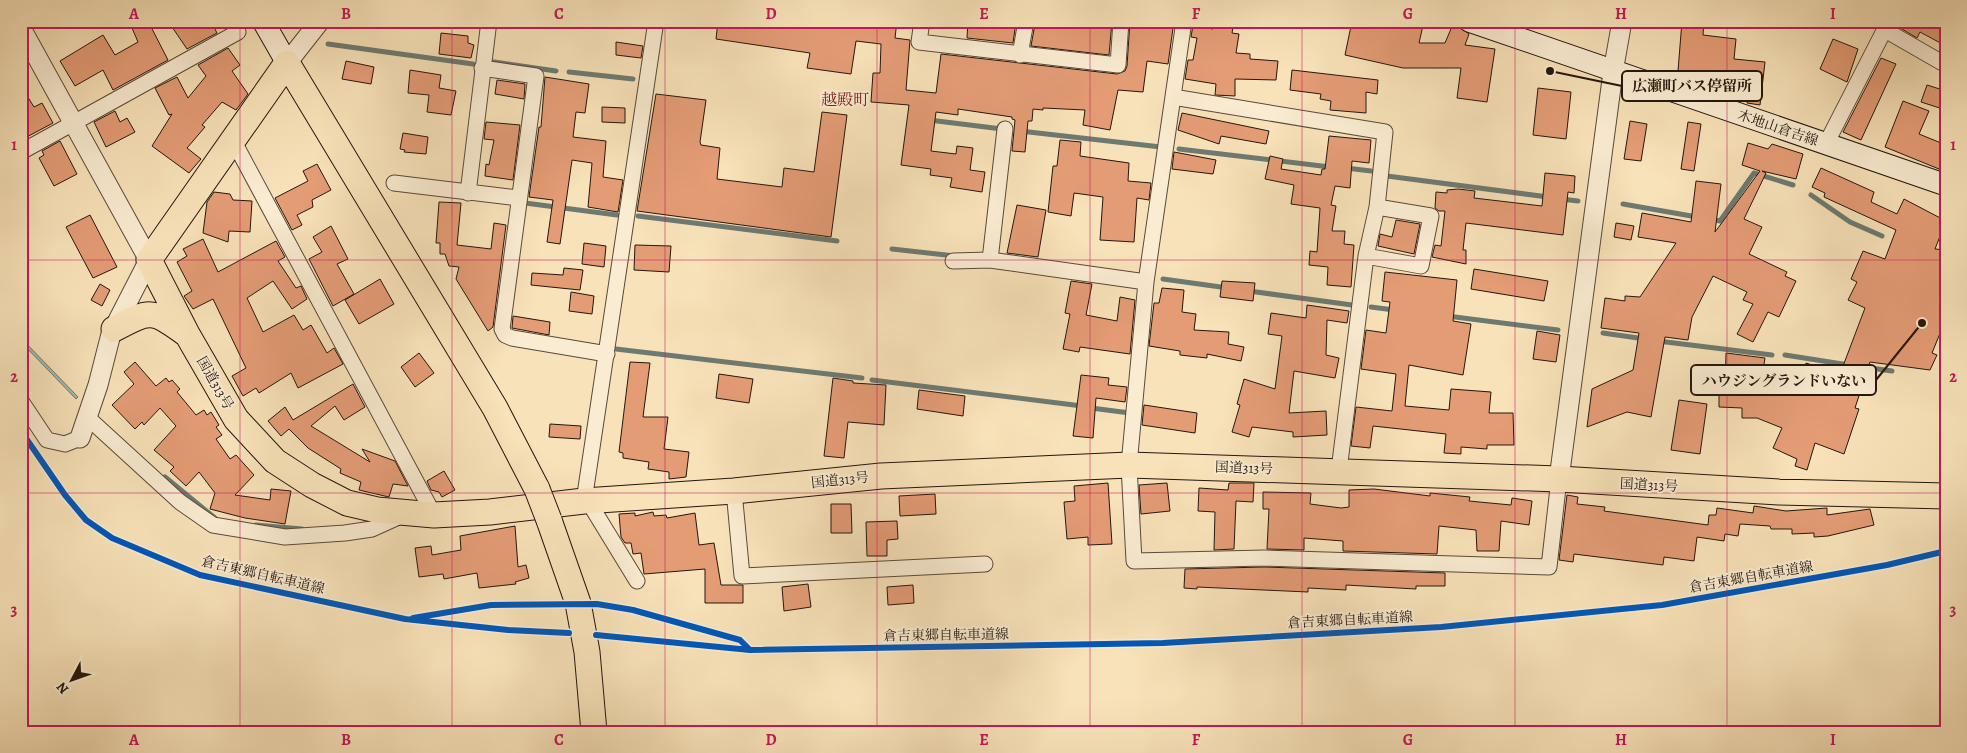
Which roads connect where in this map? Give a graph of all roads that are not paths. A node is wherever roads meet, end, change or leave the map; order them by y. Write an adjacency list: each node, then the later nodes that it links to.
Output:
1 (231, 21): 20 (street)
2 (263, 21): 15 (main road)
3 (320, 21): 15 (street)
4 (489, 21): 17 (street)
5 (656, 21): 37 (street)
6 (922, 21): 14 (street)
7 (1026, 21): 14 (street)
8 (1121, 21): 14 (street)
9 (1184, 21): 19 (street)
10 (1469, 21): 18 (main road, 木地山倉吉線)
11 (1622, 21): 18 (street)
12 (1887, 26): 16 (street); 23 (street)
13 (21, 28): 20 (street)
14 (1020, 55)
15 (287, 63): 22 (highway); 51 (highway, bridge)
16 (1946, 65)
17 (482, 68): 27 (street); 28 (street)
18 (1613, 72): 23 (main road, 木地山倉吉線); 43 (street)
19 (1172, 97): 29 (street); 34 (street)
20 (74, 123): 24 (street); 31 (street)
21 (1006, 129): 32 (street)
22 (234, 140): 31 (highway); 48 (street)
23 (1826, 144): 26 (main road, 木地山倉吉線)
24 (21, 152)
25 (394, 183): 27 (street)
26 (1946, 185)
27 (468, 193): 28 (street)
28 (518, 198): 37 (street)
29 (1377, 207): 30 (street); 30 (street)
30 (1366, 256): 42 (street)
31 (150, 260): 35 (street); 36 (highway, 国道313号)
32 (990, 260): 33 (street); 34 (street)
33 (953, 261)
34 (1146, 282): 41 (street)
35 (114, 328): 36 (highway); 39 (street)
36 (187, 334): 47 (highway, 国道313号)
37 (607, 354): 46 (street)
38 (21, 401): 40 (street)
39 (87, 417): 40 (street); 47 (street)
40 (80, 438)
41 (1129, 464): 42 (highway, 国道313号); 43 (street); 44 (highway, 国道313号)
42 (1339, 470): 43 (highway, 国道313号)
43 (1559, 479): 45 (highway, 国道313号)
44 (734, 491): 46 (highway, 国道313号); 49 (street)
45 (1946, 496)
46 (586, 501): 48 (highway, 国道313号); 50 (street)
47 (407, 514): 48 (highway, 国道313号)
48 (434, 515)
49 (985, 564)
50 (637, 581)
51 (594, 732)

